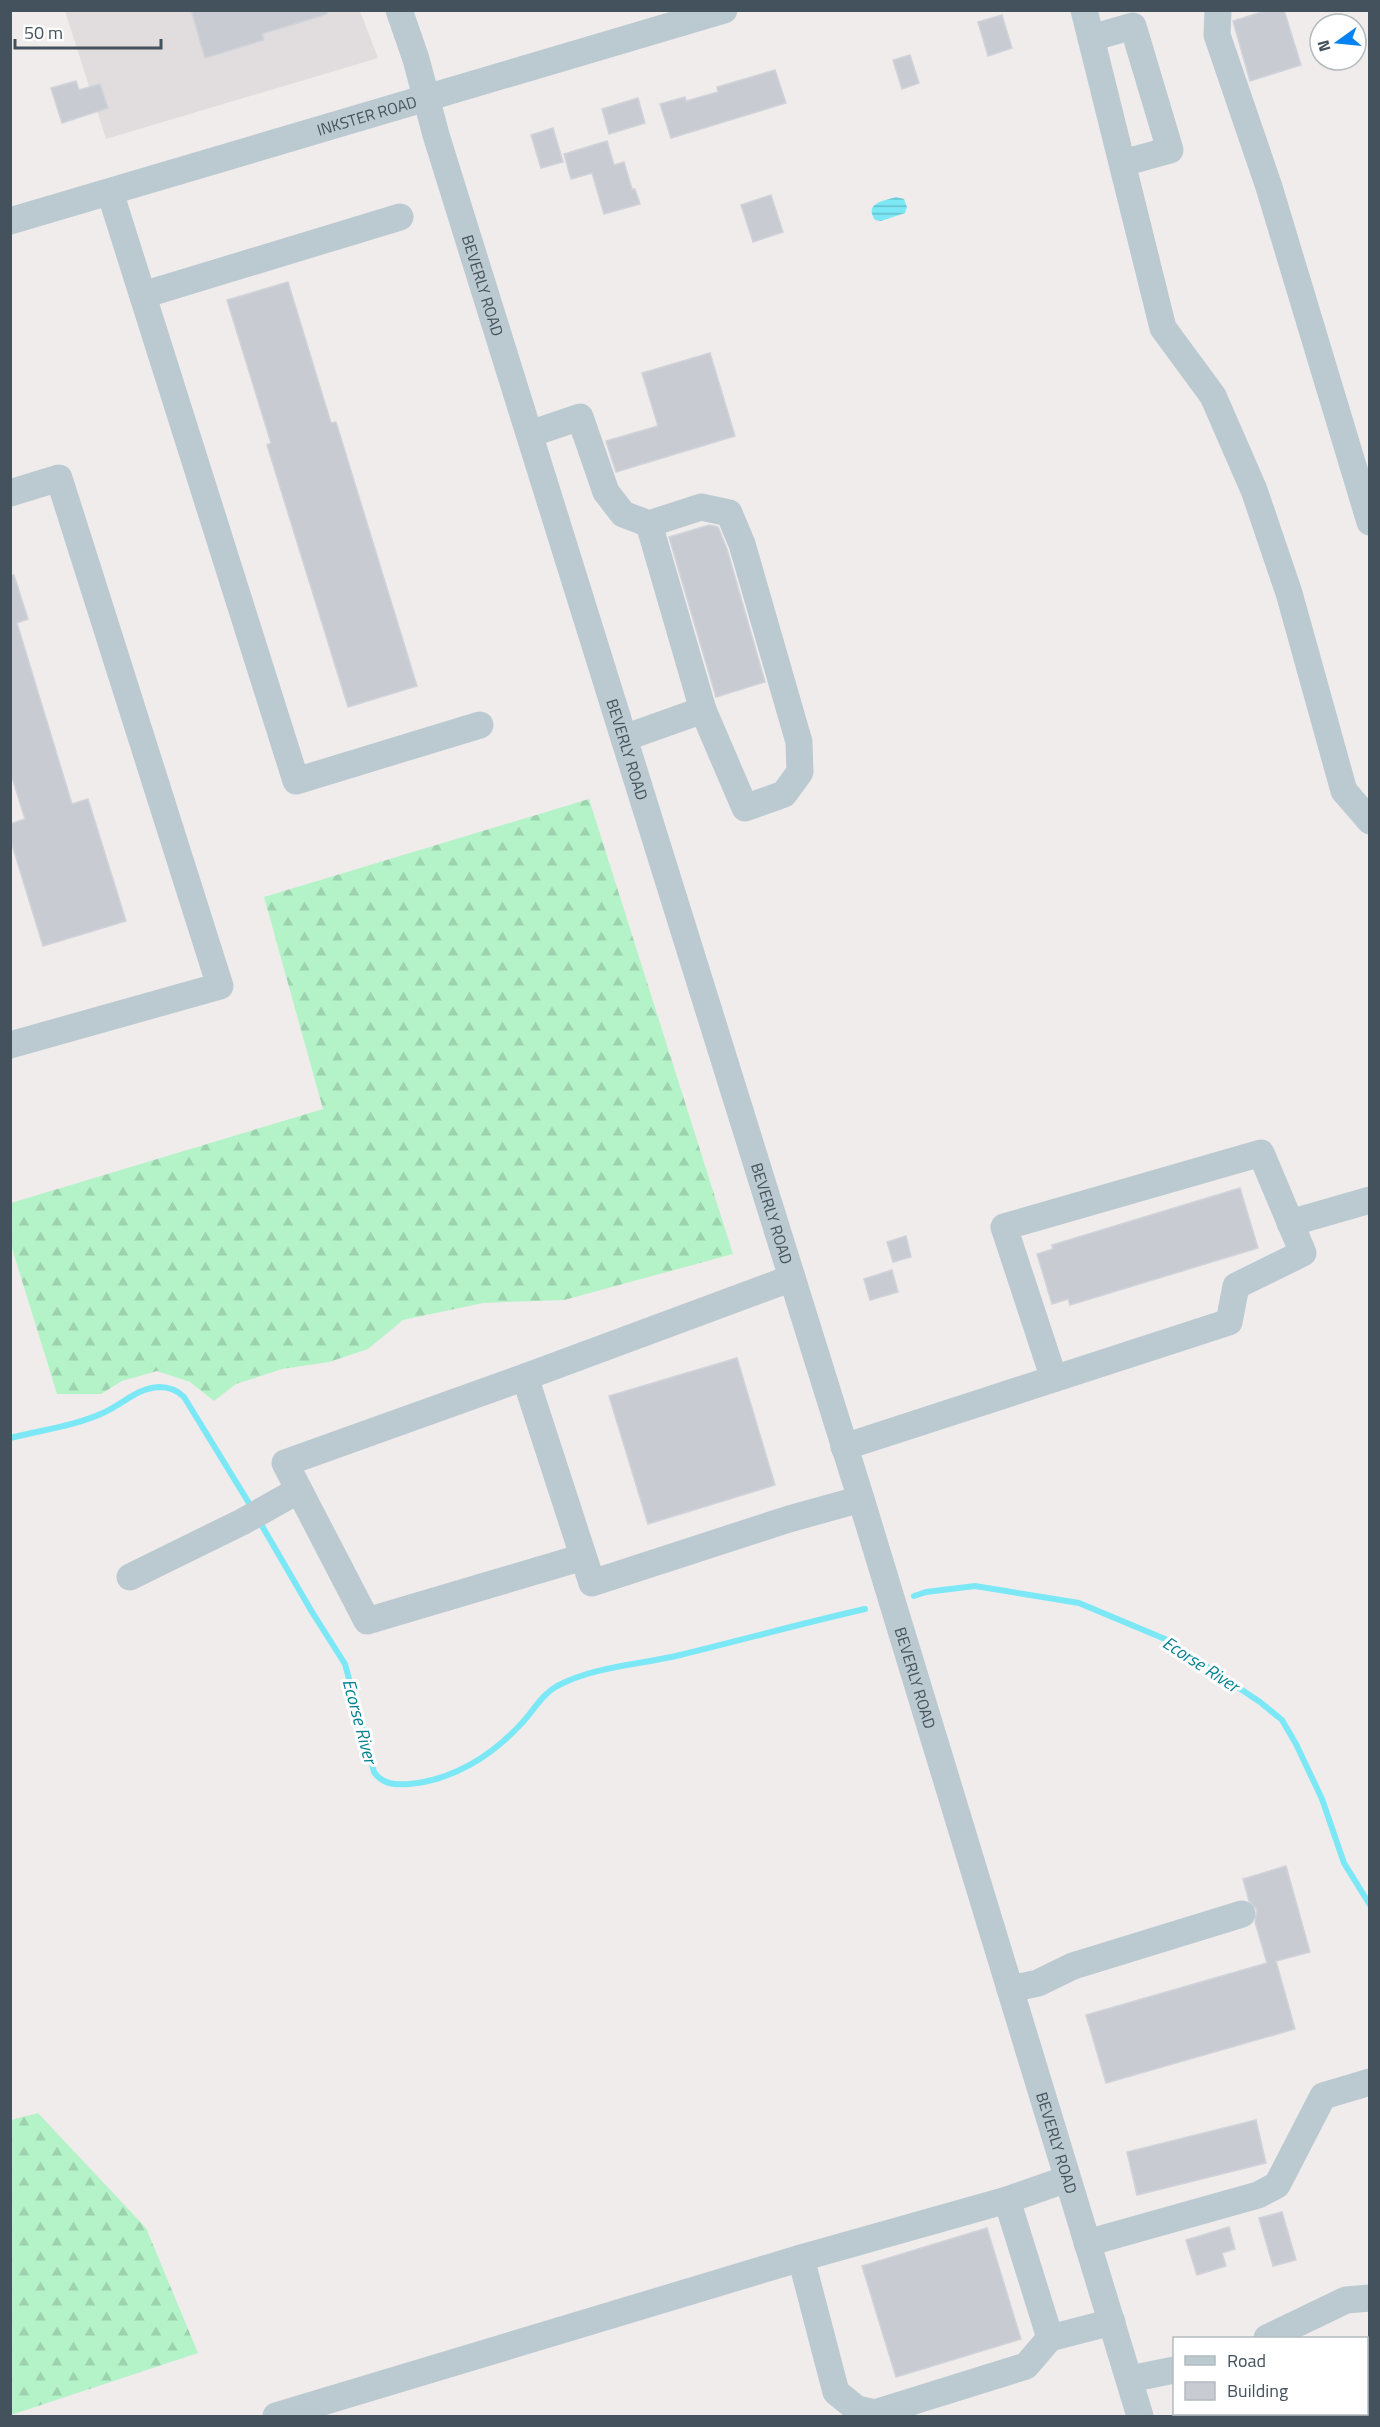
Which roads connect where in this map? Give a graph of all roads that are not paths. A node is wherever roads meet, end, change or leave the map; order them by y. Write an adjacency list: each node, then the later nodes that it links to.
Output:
1 (399, 10): 6 (street, BEVERLY ROAD)
2 (724, 10): 6 (street, INKSTER ROAD)
3 (1084, 10): 5 (street)
4 (1218, 10): 14 (street)
5 (1091, 38): 7 (street); 7 (street)
6 (427, 98): 8 (street, INKSTER ROAD); 12 (street, BEVERLY ROAD)
7 (1123, 164): 19 (street)
8 (110, 192): 10 (street, INKSTER ROAD); 11 (street)
9 (400, 217): 11 (street)
10 (10, 221)
11 (143, 295): 17 (street)
12 (530, 434): 15 (street); 18 (street, BEVERLY ROAD)
13 (10, 493): 20 (street)
14 (1370, 522)
15 (649, 524): 16 (street); 16 (street)
16 (703, 710): 18 (street)
17 (480, 725)
18 (624, 738): 23 (street, BEVERLY ROAD)
19 (1370, 821)
20 (10, 1044)
21 (1370, 1200): 22 (street)
22 (1290, 1223): 25 (street); 25 (street)
23 (792, 1278): 24 (street); 26 (street, BEVERLY ROAD)
24 (525, 1377): 27 (street); 29 (street)
25 (1054, 1379): 26 (street)
26 (844, 1447): 28 (street, BEVERLY ROAD)
27 (299, 1490): 29 (street); 30 (street)
28 (861, 1499): 29 (street); 32 (street, BEVERLY ROAD)
29 (583, 1557)
30 (130, 1576)
31 (1242, 1914): 32 (street)
32 (1010, 1989): 34 (street, BEVERLY ROAD)
33 (1370, 2082): 36 (street)
34 (1068, 2179): 35 (street); 36 (street, BEVERLY ROAD)
35 (1007, 2200): 37 (street); 41 (street)
36 (1087, 2243): 39 (street, BEVERLY ROAD)
37 (801, 2258): 41 (street); 44 (street)
38 (1370, 2298): 40 (street)
39 (1112, 2322): 41 (street); 43 (street, BEVERLY ROAD)
40 (1268, 2337)
41 (1050, 2338)
42 (1173, 2370): 43 (street)
43 (1130, 2379): 45 (street, BEVERLY ROAD)
44 (276, 2416)
45 (1140, 2416)

